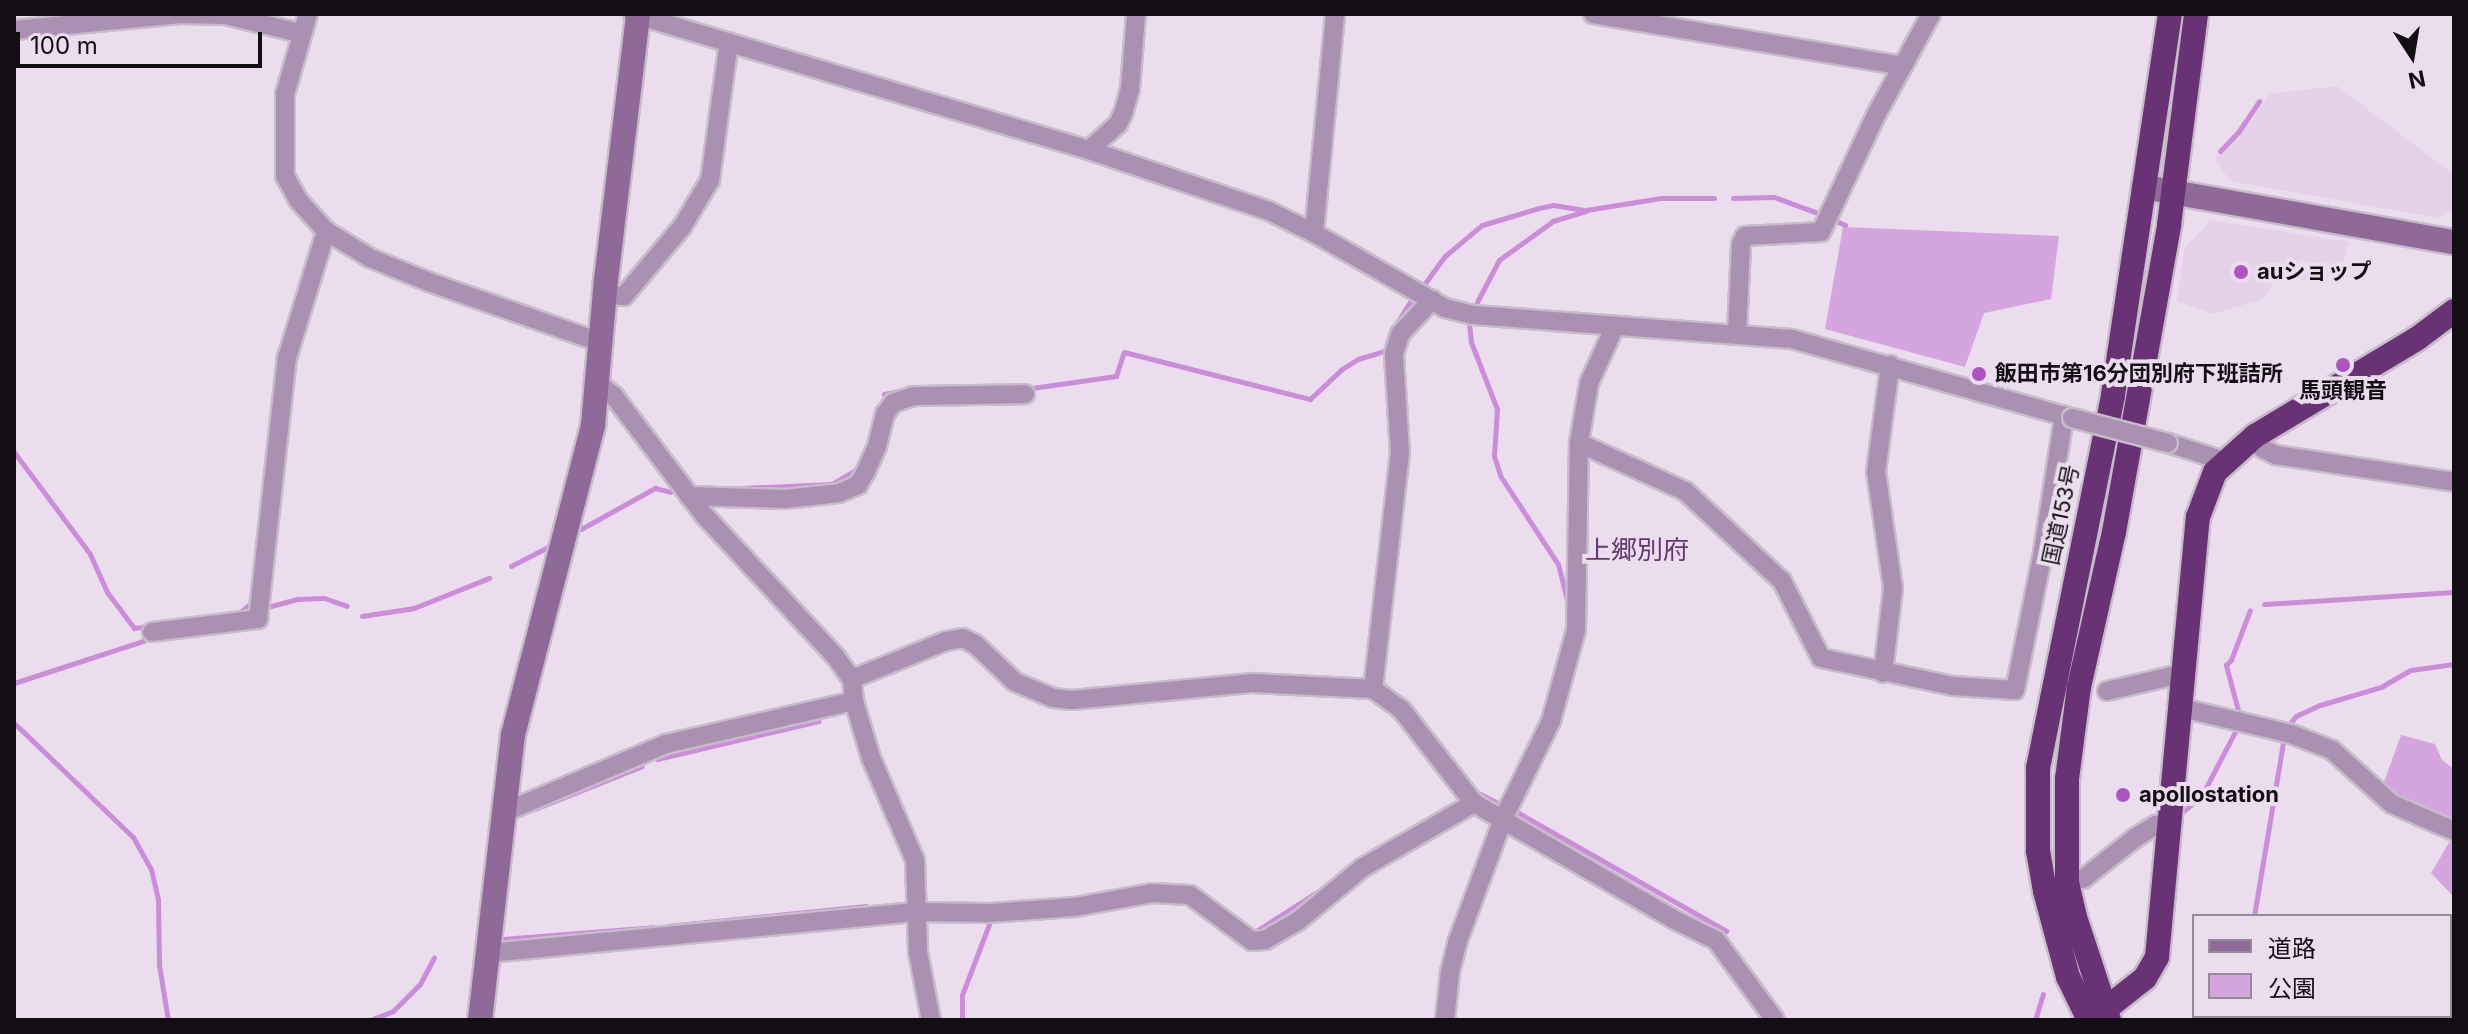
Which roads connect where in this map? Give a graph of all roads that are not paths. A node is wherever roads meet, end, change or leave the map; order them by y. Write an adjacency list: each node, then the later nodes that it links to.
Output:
1 (308, 14): 10 (street)
2 (1136, 14): 13 (street)
3 (1335, 14): 17 (street)
4 (1593, 14): 12 (street)
5 (1931, 14): 12 (street)
6 (2170, 14): 14 (highway, 国道153号)
7 (2196, 14): 15 (highway)
8 (636, 15): 11 (street); 19 (street)
9 (14, 30): 10 (street)
10 (300, 33): 16 (street)
11 (729, 42): 13 (street); 19 (street)
12 (1903, 66): 23 (street)
13 (1089, 150): 17 (street)
14 (2144, 187): 15 (street); 50 (highway, 国道153号)
15 (2174, 191): 18 (street); 50 (highway)
16 (326, 231): 24 (street); 34 (street)
17 (1314, 233): 20 (street)
18 (2454, 242)
19 (605, 295): 24 (street)
20 (1432, 300): 22 (street); 38 (street)
21 (2454, 311): 29 (highway)
22 (1615, 326): 23 (street); 30 (street)
23 (1737, 333): 25 (street)
24 (602, 343): 26 (street)
25 (1890, 365): 28 (street); 35 (street)
26 (598, 383): 33 (street); 43 (street)
27 (1025, 394): 33 (street)
28 (2068, 417): 31 (street, bridge); 35 (street)
29 (2255, 436): 31 (highway); 32 (street)
30 (1579, 443): 35 (street); 44 (street)
31 (2224, 461): 36 (highway)
32 (2454, 482)
33 (689, 496): 37 (street)
34 (152, 632)
35 (1883, 673)
36 (2185, 673): 39 (street); 41 (highway)
37 (852, 679): 38 (street); 40 (street)
38 (1373, 689): 42 (street)
39 (2107, 691)
40 (854, 701): 43 (street); 48 (street)
41 (2182, 708): 45 (highway); 46 (street)
42 (1474, 803): 44 (street); 48 (street)
43 (505, 812): 49 (street)
44 (1503, 819): 53 (street); 54 (street)
45 (2171, 823): 47 (street); 50 (highway)
46 (2454, 831)
47 (2083, 879)
48 (917, 912): 49 (street); 52 (street)
49 (489, 953): 51 (street)
50 (2099, 1018)
51 (480, 1020)
52 (931, 1020)
53 (1445, 1020)
54 (1775, 1020)

